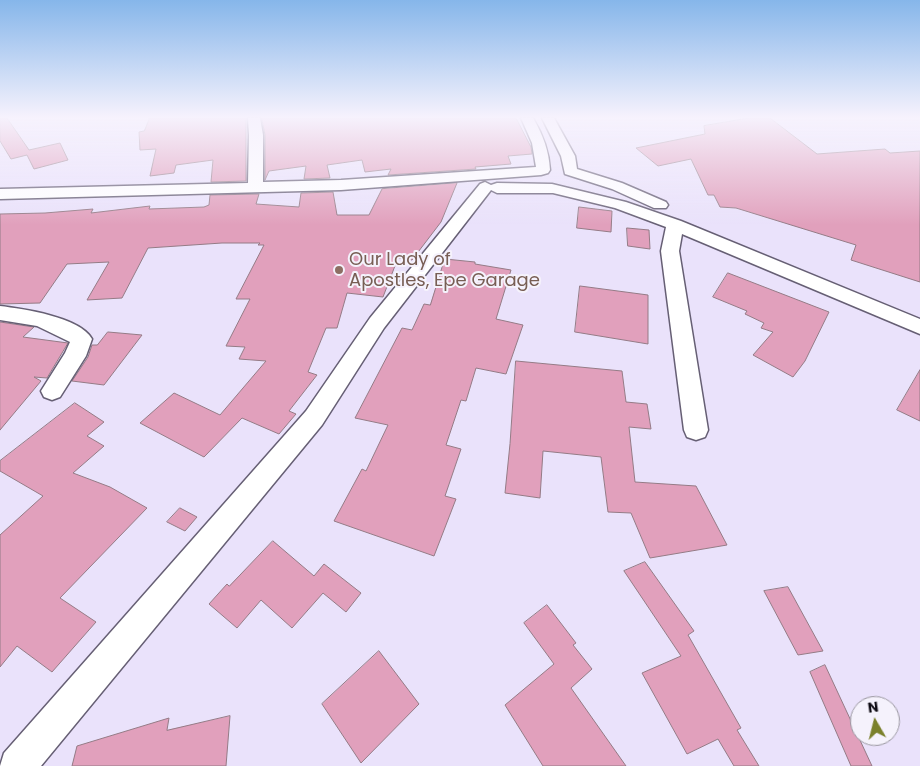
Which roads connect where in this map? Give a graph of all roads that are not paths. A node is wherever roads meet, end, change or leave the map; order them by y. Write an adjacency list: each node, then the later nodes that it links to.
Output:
1 (256, 154): 7 (street)
2 (542, 154): 4 (street)
3 (567, 154): 5 (street)
4 (542, 170): 5 (street); 6 (street); 9 (street)
5 (572, 172): 9 (street); 12 (street)
6 (341, 185): 7 (street); 8 (street)
7 (255, 186): 10 (street)
8 (484, 187): 9 (street); 17 (street)
9 (555, 189): 11 (street)
10 (0, 194)
11 (675, 225): 14 (street); 16 (street)
12 (920, 312)
13 (0, 314): 15 (street)
14 (920, 327)
15 (52, 391)
16 (696, 430)
17 (17, 766)

